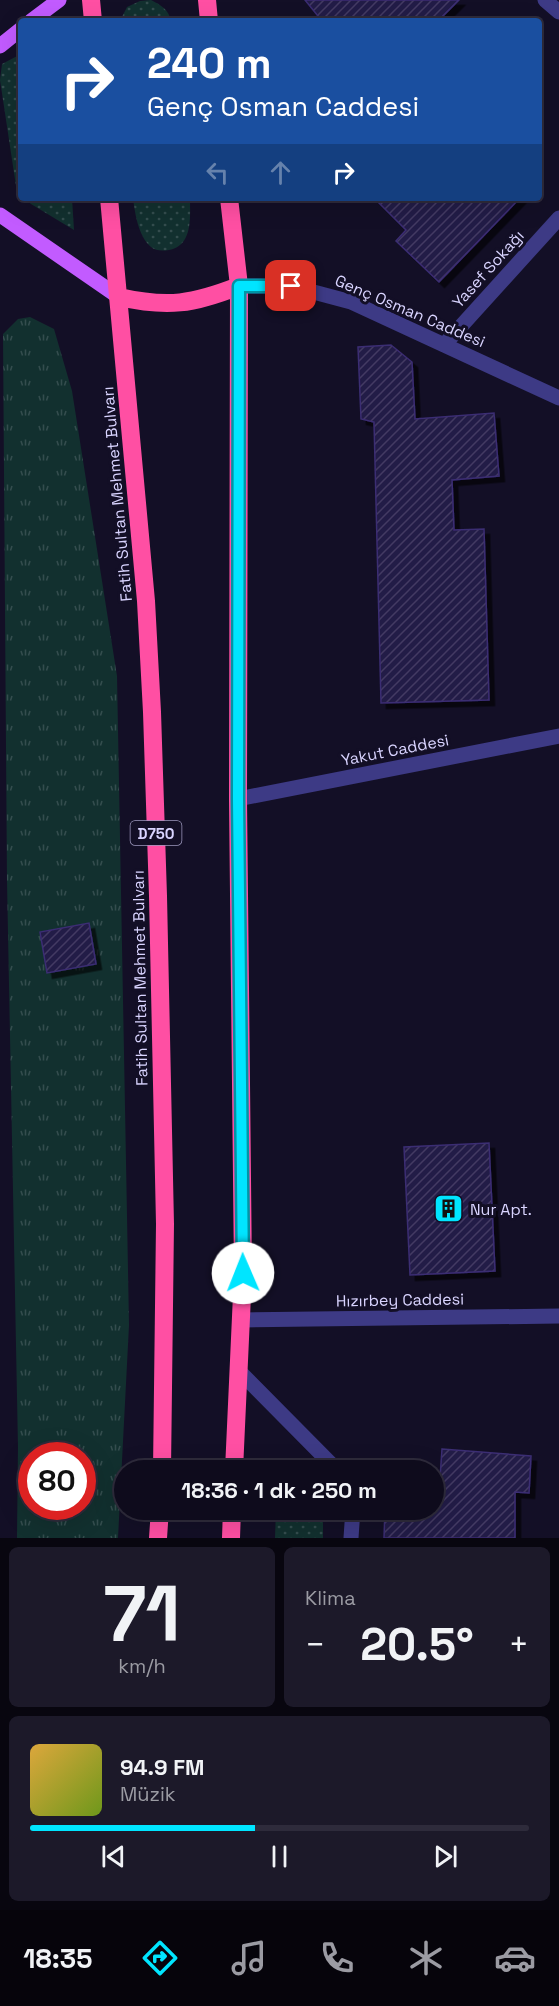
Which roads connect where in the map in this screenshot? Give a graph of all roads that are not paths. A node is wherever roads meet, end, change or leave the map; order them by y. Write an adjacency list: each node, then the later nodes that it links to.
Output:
1 (59, 0): 6 (main road)
2 (91, 0): 7 (highway)
3 (207, 0): 8 (highway)
4 (545, 0): 5 (street)
5 (559, 12)
6 (35, 18)
7 (93, 18)
8 (209, 18)
9 (18, 31): 10 (main road)
10 (0, 46)
11 (110, 201): 16 (highway, Fatih Sultan Mehmet Bulvarı / D750)
12 (229, 201): 15 (highway)
13 (0, 215): 16 (main road)
14 (559, 218): 17 (street, Yasef Sokağı)
15 (239, 286): 16 (highway); 17 (street, Genç Osman Caddesi); 20 (highway)
16 (119, 297): 24 (highway, Fatih Sultan Mehmet Bulvarı / D750)
17 (444, 345): 18 (street, Genç Osman Caddesi)
18 (559, 398)
19 (559, 736): 20 (street, Yakut Caddesi)
20 (238, 799): 22 (highway)
21 (559, 1316): 22 (street, Hızırbey Caddesi)
22 (241, 1320): 23 (highway)
23 (238, 1370): 25 (highway); 26 (street)
24 (162, 1460)
25 (234, 1460)
26 (327, 1460)
27 (159, 1520): 30 (highway)
28 (232, 1520): 31 (highway)
29 (352, 1520): 32 (street)
30 (158, 1538)
31 (231, 1538)
32 (351, 1538)

